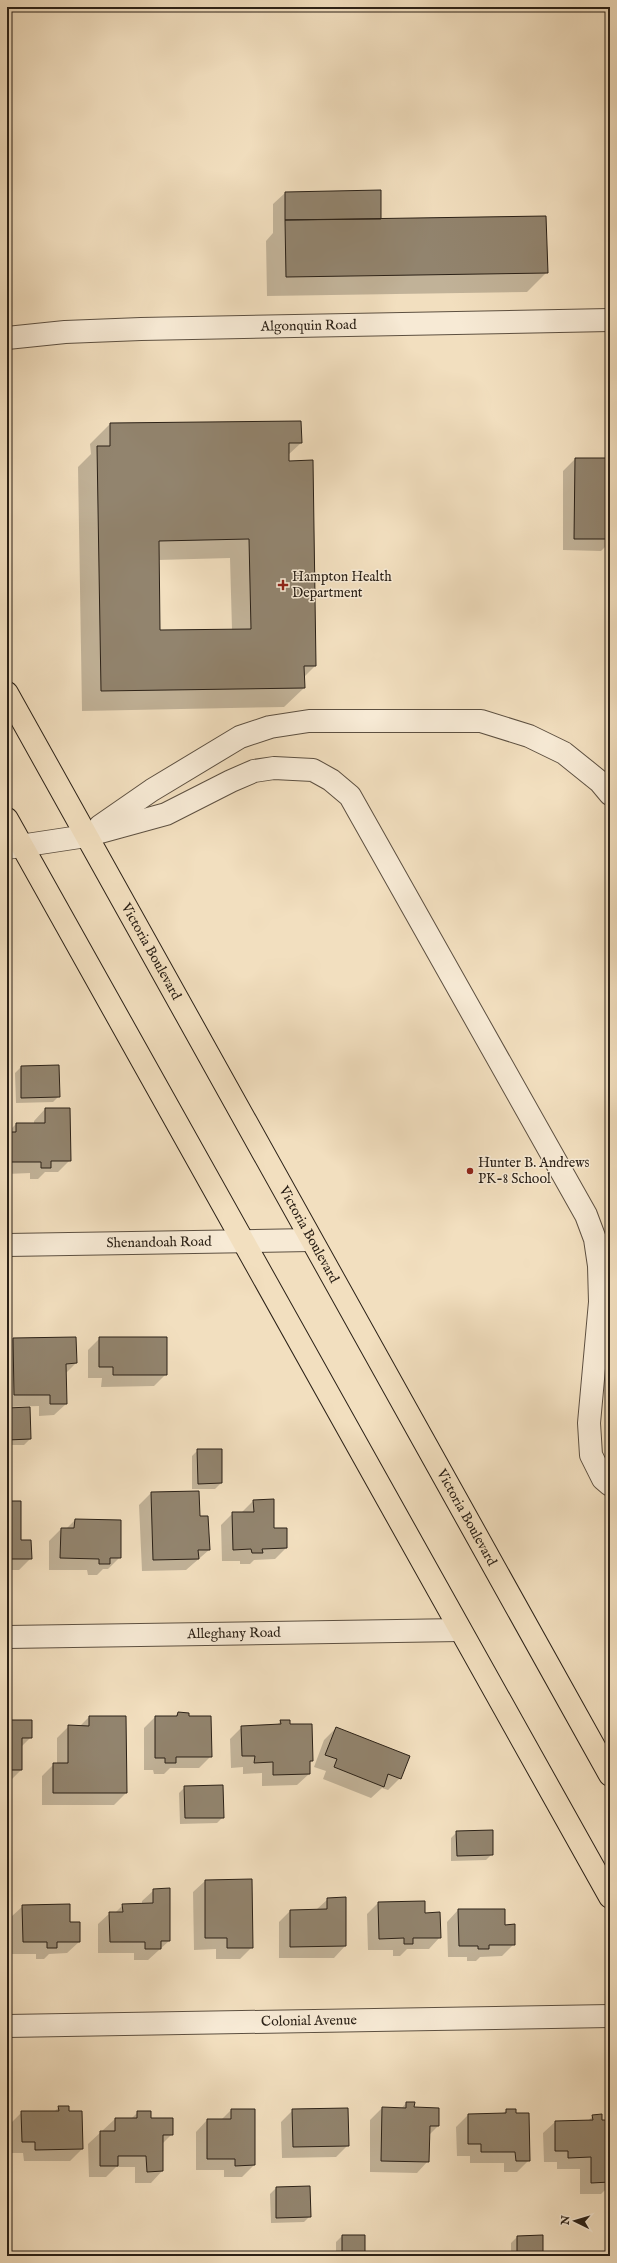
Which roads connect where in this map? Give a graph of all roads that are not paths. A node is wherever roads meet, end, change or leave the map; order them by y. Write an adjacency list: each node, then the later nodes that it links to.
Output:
1 (610, 320): 2 (street, Algonquin Road)
2 (7, 338)
3 (7, 693): 6 (main road, Victoria Boulevard)
4 (610, 794): 6 (street)
5 (7, 819): 7 (main road)
6 (86, 836): 7 (street); 8 (main road, Victoria Boulevard); 11 (street)
7 (14, 847): 9 (main road)
8 (310, 1240): 9 (street, Shenandoah Road); 14 (main road, Victoria Boulevard)
9 (245, 1242): 10 (street, Shenandoah Road); 12 (main road)
10 (7, 1245)
11 (610, 1485)
12 (460, 1630): 13 (street, Alleghany Road); 15 (main road)
13 (7, 1637)
14 (610, 1775)
15 (610, 1897)
16 (610, 2016): 17 (street, Colonial Avenue)
17 (7, 2026)

